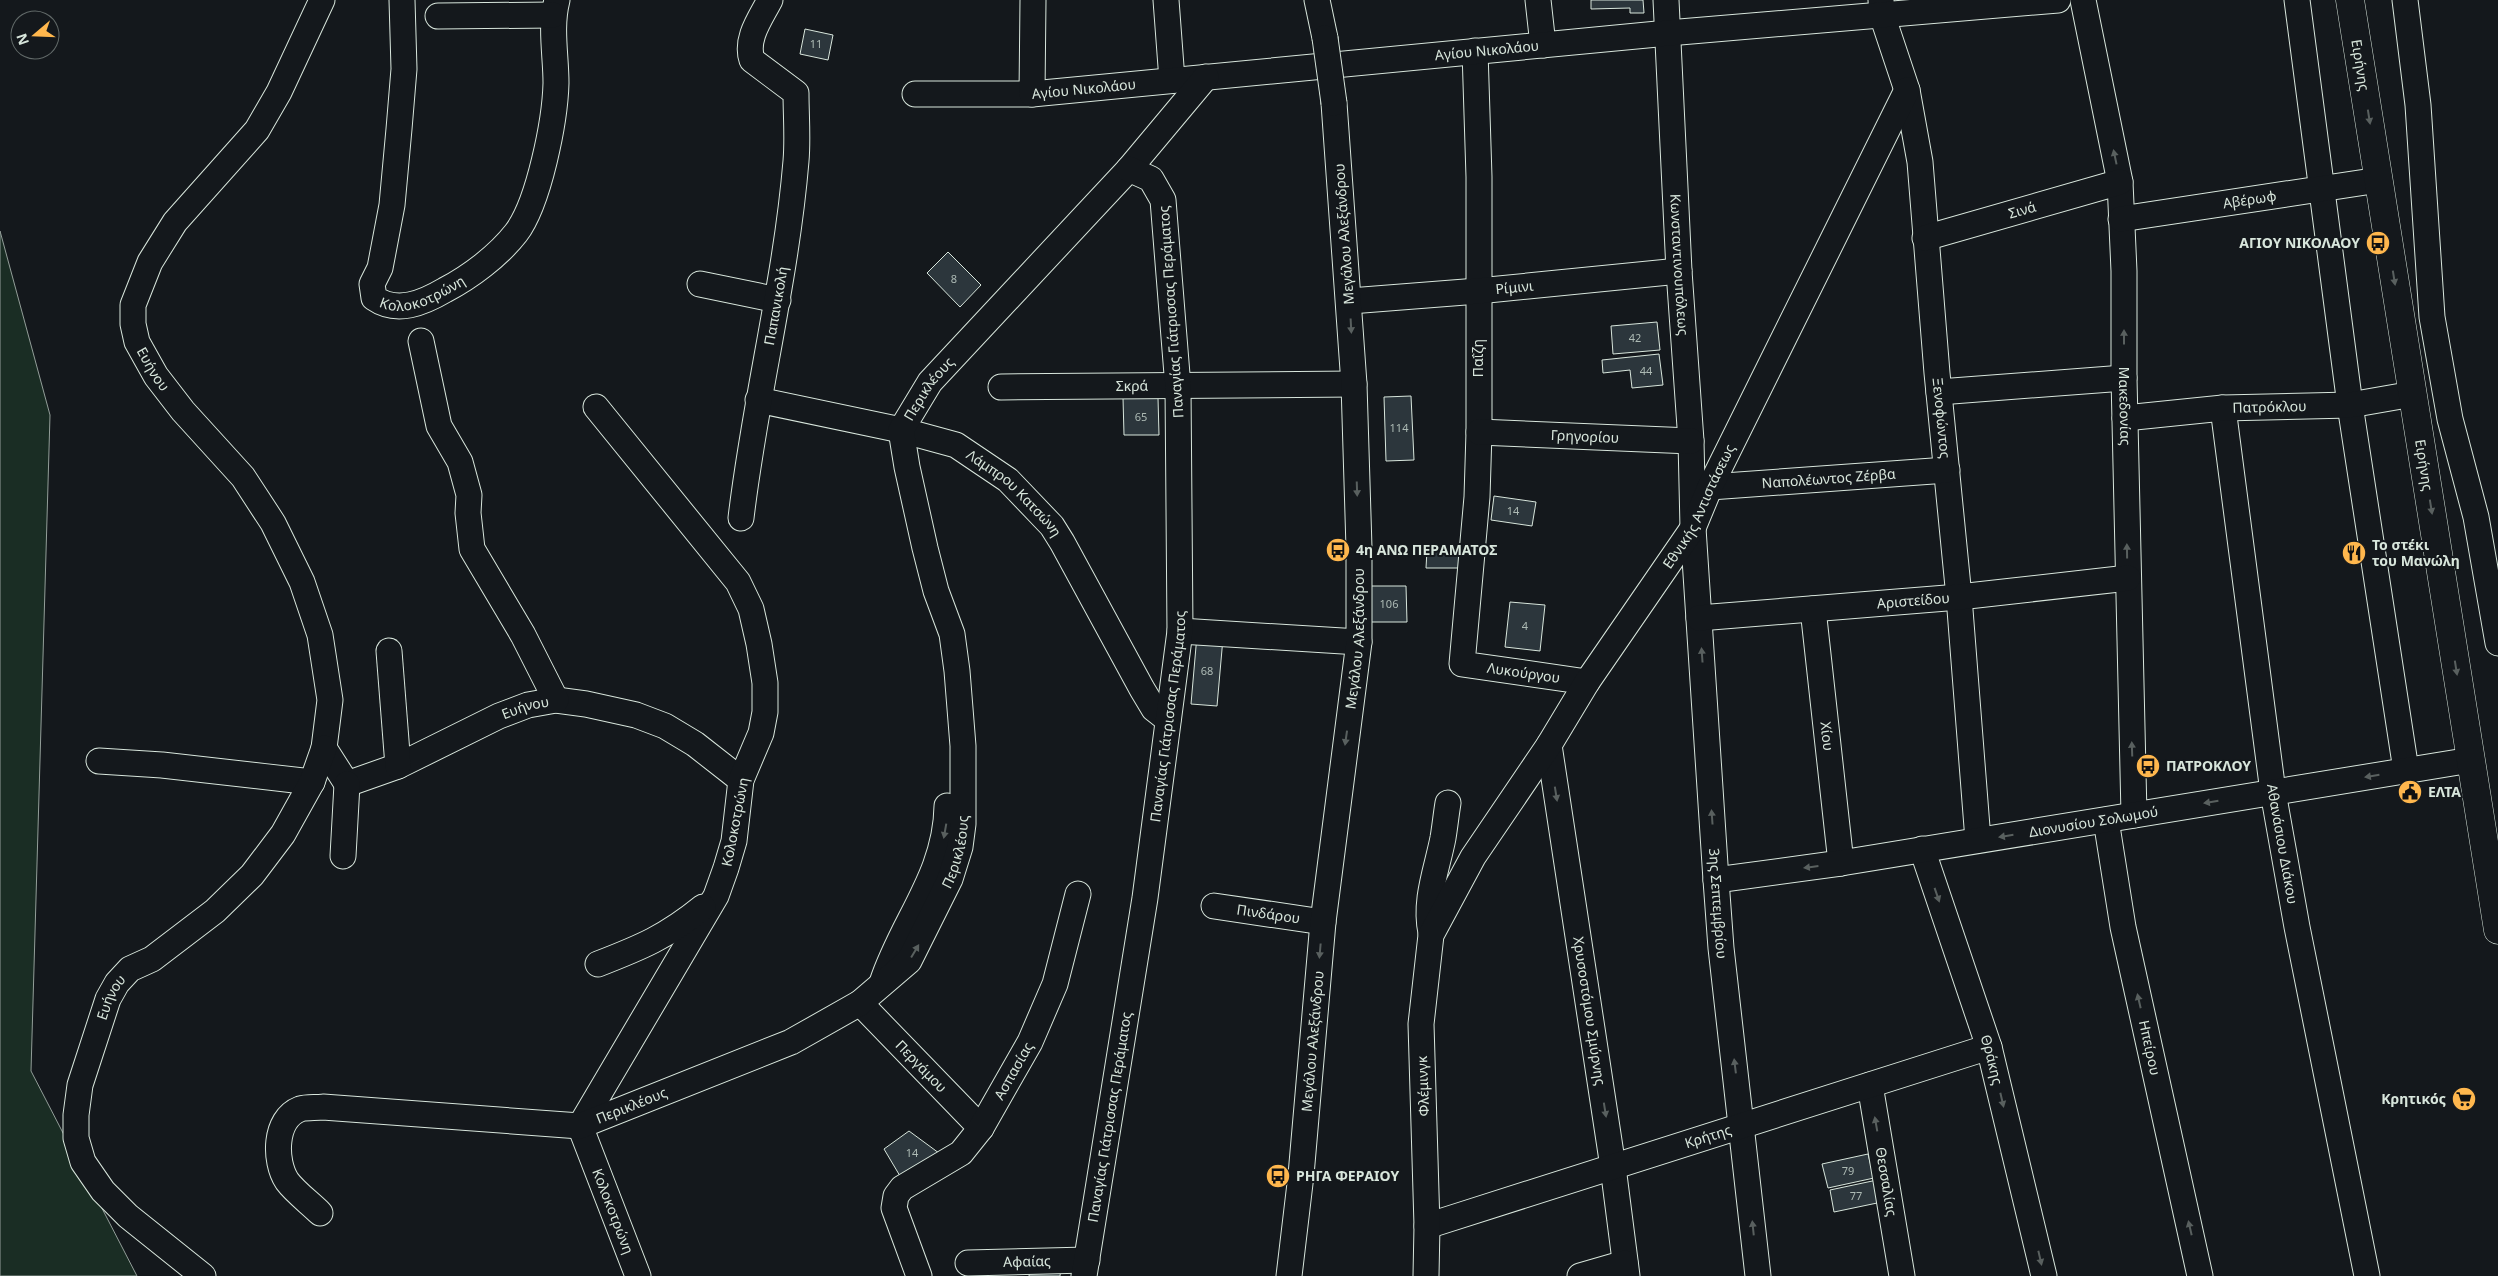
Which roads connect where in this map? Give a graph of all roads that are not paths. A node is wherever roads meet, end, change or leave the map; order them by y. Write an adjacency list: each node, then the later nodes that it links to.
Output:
1 (322, 0): 68 (street, Ευήνου)
2 (402, 0): 14 (street, Κολοκοτρώνη)
3 (770, 0): 34 (street, Παπανικολή)
4 (1033, 0): 24 (street)
5 (1166, 0): 21 (street)
6 (1317, 0): 35 (street, Μεγάλου Αλεξάνδρου, bridge)
7 (1538, 0): 18 (street)
8 (1666, 0): 17 (street, Κωνσταντινουπόλεως)
9 (2058, 0): 15 (street, Αγίου Νικολάου)
10 (2083, 0): 27 (street, Μακεδονίας, one-way to 10)
11 (2297, 0): 28 (street)
12 (2350, 0): 26 (main road, Ειρήνης, one-way to 26)
13 (2405, 0): 61 (street)
14 (555, 7): 16 (street)
15 (1881, 8): 17 (street, Αγίου Νικολάου); 22 (street, Ξενοφώντος)
16 (438, 16)
17 (1668, 33): 18 (street, Αγίου Νικολάου); 31 (street, Κωνσταντινουπόλεως)
18 (1543, 45): 19 (street, Αγίου Νικολάου)
19 (1476, 51): 20 (street, Αγίου Νικολάου); 33 (street, Παΐζη)
20 (1206, 77): 21 (street, Αγίου Νικολάου); 25 (street, Περικλέους)
21 (1172, 80): 24 (street, Αγίου Νικολάου)
22 (1907, 90): 30 (street, Ξενοφώντος); 52 (street, Εθνικής Αντιστάσεως)
23 (915, 94): 24 (street, Αγίου Νικολάου)
24 (1032, 94)
25 (1129, 169): 39 (street, Παναγίας Γιάτρισσας Περάματος); 48 (street, Περικλέους)
26 (2379, 180): 28 (street, Αβέρωφ); 42 (main road, Ειρήνης, one-way to 42)
27 (2120, 182): 29 (street, Μακεδονίας); 30 (street, Σινά)
28 (2322, 186): 29 (street, Αβέρωφ); 44 (street)
29 (2121, 219): 37 (street, Μακεδονίας, one-way to 29)
30 (1925, 238): 41 (street, Ξενοφώντος)
31 (1679, 271): 33 (street, Ρίμινι); 50 (street, Κωνσταντινουπόλεως)
32 (700, 284): 34 (street)
33 (1478, 291): 35 (street, Ρίμινι); 49 (street, Παΐζη)
34 (778, 300): 43 (street, Παπανικολή)
35 (1350, 301): 38 (street, Μεγάλου Αλεξάνδρου, one-way to 38)
36 (421, 341): 65 (street)
37 (2124, 378): 41 (street); 47 (street, Μακεδονίας)
38 (1354, 384): 39 (street, Σκρά); 60 (street, Μεγάλου Αλεξάνδρου, one-way to 60)
39 (1178, 386): 40 (street, Σκρά); 59 (street, Παναγίας Γιάτρισσας Περάματος)
40 (1001, 387)
41 (1939, 392): 51 (street, Ξενοφώντος)
42 (2413, 394): 44 (street, Πατρόκλου); 69 (main road, Ειρήνης, one-way to 69)
43 (758, 400): 48 (street, Λάμπρου Κατσώνη); 53 (street, Παπανικολή)
44 (2350, 405): 46 (street, Πατρόκλου); 72 (street)
45 (596, 407): 73 (street, Κολοκοτρώνη)
46 (2223, 408): 47 (street, Πατρόκλου); 76 (street, Αθανάσιου Διάκου)
47 (2125, 418): 55 (street, Μακεδονίας, one-way to 47)
48 (901, 430): 66 (street, Λάμπρου Κατσώνη); 93 (street, Περικλέους)
49 (1479, 432): 50 (street, Γρηγορίου); 63 (street, Παΐζη)
50 (1691, 442): 54 (street, Κωνσταντινουπόλεως)
51 (1947, 470): 52 (street, Ναπολέωντος Ζέρβα); 56 (street, Ξενοφώντος)
52 (1710, 487): 54 (street, Εθνικής Αντιστάσεως)
53 (741, 518)
54 (1693, 528): 58 (street, 3ης Σεπτεμβρίου); 64 (street, Εθνικής Αντιστάσεως)
55 (2128, 578): 56 (street, Αριστείδου); 78 (street, Μακεδονίας, one-way to 55)
56 (1959, 597): 57 (street, Αριστείδου); 80 (street, Ξενοφώντος)
57 (1813, 609): 58 (street, Αριστείδου); 83 (street, Χίου)
58 (1699, 618): 84 (street, 3ης Σεπτεμβρίου, one-way to 58)
59 (1180, 631): 60 (street); 66 (street, Παναγίας Γιάτρισσας Περάματος)
60 (1358, 642): 89 (street, Μεγάλου Αλεξάνδρου, one-way to 89)
61 (2498, 643)
62 (389, 651): 71 (street)
63 (1462, 664): 64 (street, Λυκούργου)
64 (1587, 682): 67 (street, Εθνικής Αντιστάσεως)
65 (556, 700): 71 (street, Ευήνου); 73 (street, Ευήνου)
66 (1168, 720): 103 (street, Παναγίας Γιάτρισσας Περάματος)
67 (1549, 746): 87 (street, Εθνικής Αντιστάσεως); 99 (street, Χρυσοστόμου Σμύρνης, one-way to 99)
68 (324, 748): 74 (street, Ευήνου); 75 (street)
69 (2472, 760): 72 (street, Διονυσίου Σολωμού); 90 (main road, Ειρήνης)
70 (99, 761): 74 (street)
71 (398, 766): 75 (street, Ευήνου)
72 (2406, 770): 76 (street, Διονυσίου Σολωμού, one-way to 76)
73 (741, 780): 86 (street, Κολοκοτρώνη)
74 (312, 782): 105 (street, Ευήνου)
75 (347, 784): 82 (street)
76 (2273, 792): 78 (street, Διονυσίου Σολωμού, one-way to 78); 115 (street, Αθανάσιου Διάκου)
77 (1448, 803): 91 (street)
78 (2134, 815): 79 (street, Διονυσίου Σολωμού)
79 (2106, 820): 80 (street, Διονυσίου Σολωμού, one-way to 80); 114 (street, Ηπείρου, one-way to 79)
80 (1978, 840): 81 (street, Διονυσίου Σολωμού)
81 (1922, 849): 83 (street, Διονυσίου Σολωμού); 94 (street, Θράκης, one-way to 94)
82 (343, 856)
83 (1841, 864): 84 (street, Διονυσίου Σολωμού, one-way to 84)
84 (1716, 880): 97 (street, 3ης Σεπτεμβρίου, one-way to 84)
85 (1078, 894): 98 (street, Ασπασίας)
86 (716, 896): 92 (street); 96 (street, Κολοκοτρώνη)
87 (1449, 900): 91 (street, Φλέμινγκ)
88 (1214, 906): 89 (street, Πινδάρου)
89 (1323, 922): 108 (street, Μεγάλου Αλεξάνδρου, one-way to 108)
90 (2498, 930)
91 (1431, 935): 101 (street, Φλέμινγκ)
92 (598, 964)
93 (860, 1003): 96 (street, Περικλέους); 98 (street, Περγάμου)
94 (1989, 1047): 95 (street, Κρήτης); 113 (street, Θράκης, one-way to 113)
95 (1870, 1085): 97 (street, Κρήτης); 112 (street, Θεσσαλίας, one-way to 95)
96 (580, 1126): 100 (street, Περικλέους); 106 (street, Κολοκοτρώνη)
97 (1742, 1126): 99 (street, Κρήτης); 111 (street, 3ης Σεπτεμβρίου, one-way to 97)
98 (981, 1128): 107 (street, Ασπασίας)
99 (1613, 1167): 101 (street, Κρήτης); 104 (street, Χρυσοστόμου Σμύρνης)
100 (320, 1212)
101 (1427, 1226): 109 (street, Φλέμινγκ)
102 (968, 1263): 103 (street, Αφαίας)
103 (1085, 1268)
104 (1626, 1270): 110 (street)
105 (204, 1276)
106 (638, 1276)
107 (919, 1276)
108 (1289, 1276)
109 (1426, 1276)
110 (1580, 1276)
111 (1758, 1276)
112 (1902, 1276)
113 (2044, 1276)
114 (2200, 1276)
115 (2367, 1276)

